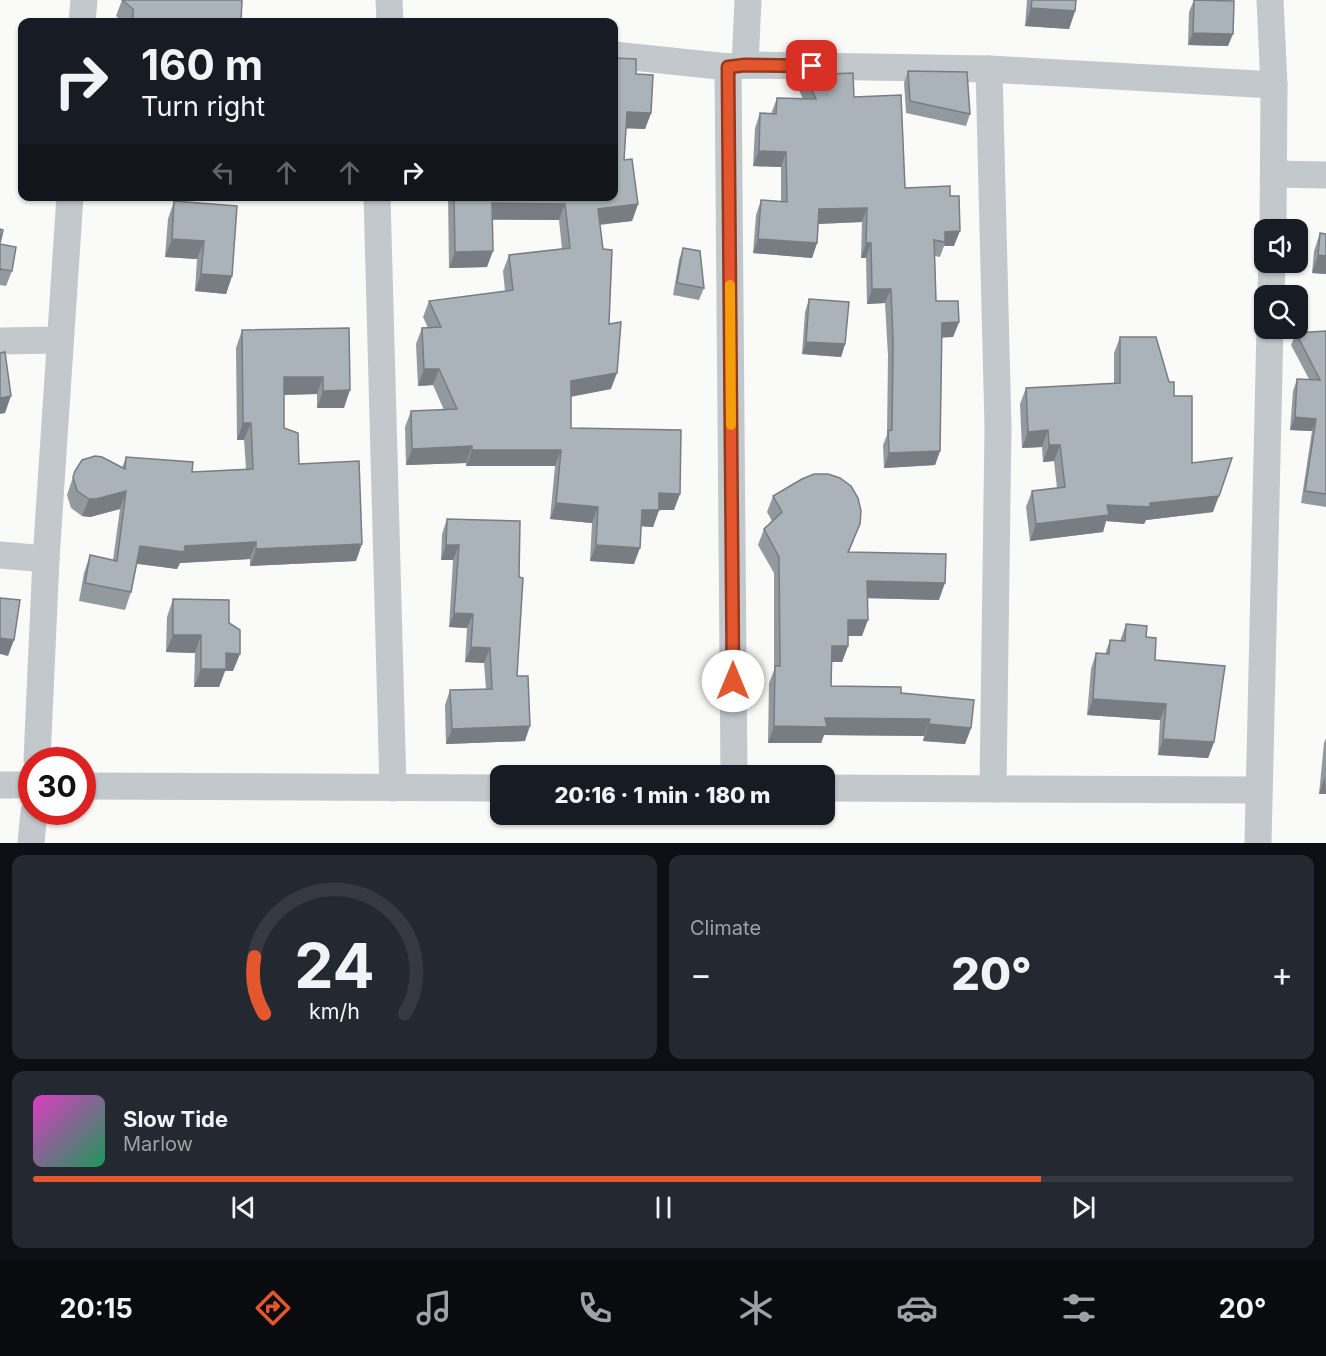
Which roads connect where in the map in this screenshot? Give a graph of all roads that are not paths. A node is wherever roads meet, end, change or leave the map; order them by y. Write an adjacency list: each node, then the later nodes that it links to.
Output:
1 (84, 0): 5 (street)
2 (389, 0): 6 (street)
3 (748, 0): 8 (street)
4 (1270, 0): 10 (street)
5 (82, 18)
6 (390, 18)
7 (618, 55): 8 (street)
8 (737, 66): 9 (street); 22 (street)
9 (989, 69): 10 (street); 29 (street)
10 (1274, 85): 11 (street)
11 (1274, 174): 12 (street); 15 (street)
12 (1326, 175)
13 (70, 201): 17 (street)
14 (376, 201): 26 (street)
15 (1273, 219)
16 (1270, 339): 30 (street)
17 (59, 340): 18 (street); 20 (street)
18 (0, 341)
19 (0, 555): 20 (street)
20 (45, 559): 21 (street)
21 (38, 747)
22 (734, 765)
23 (0, 785): 24 (street)
24 (18, 785)
25 (96, 786): 26 (street)
26 (393, 788): 27 (street)
27 (490, 788)
28 (835, 788): 29 (street)
29 (993, 789): 30 (street)
30 (1259, 790): 33 (street)
31 (33, 825): 32 (street)
32 (31, 843)
33 (1258, 843)

